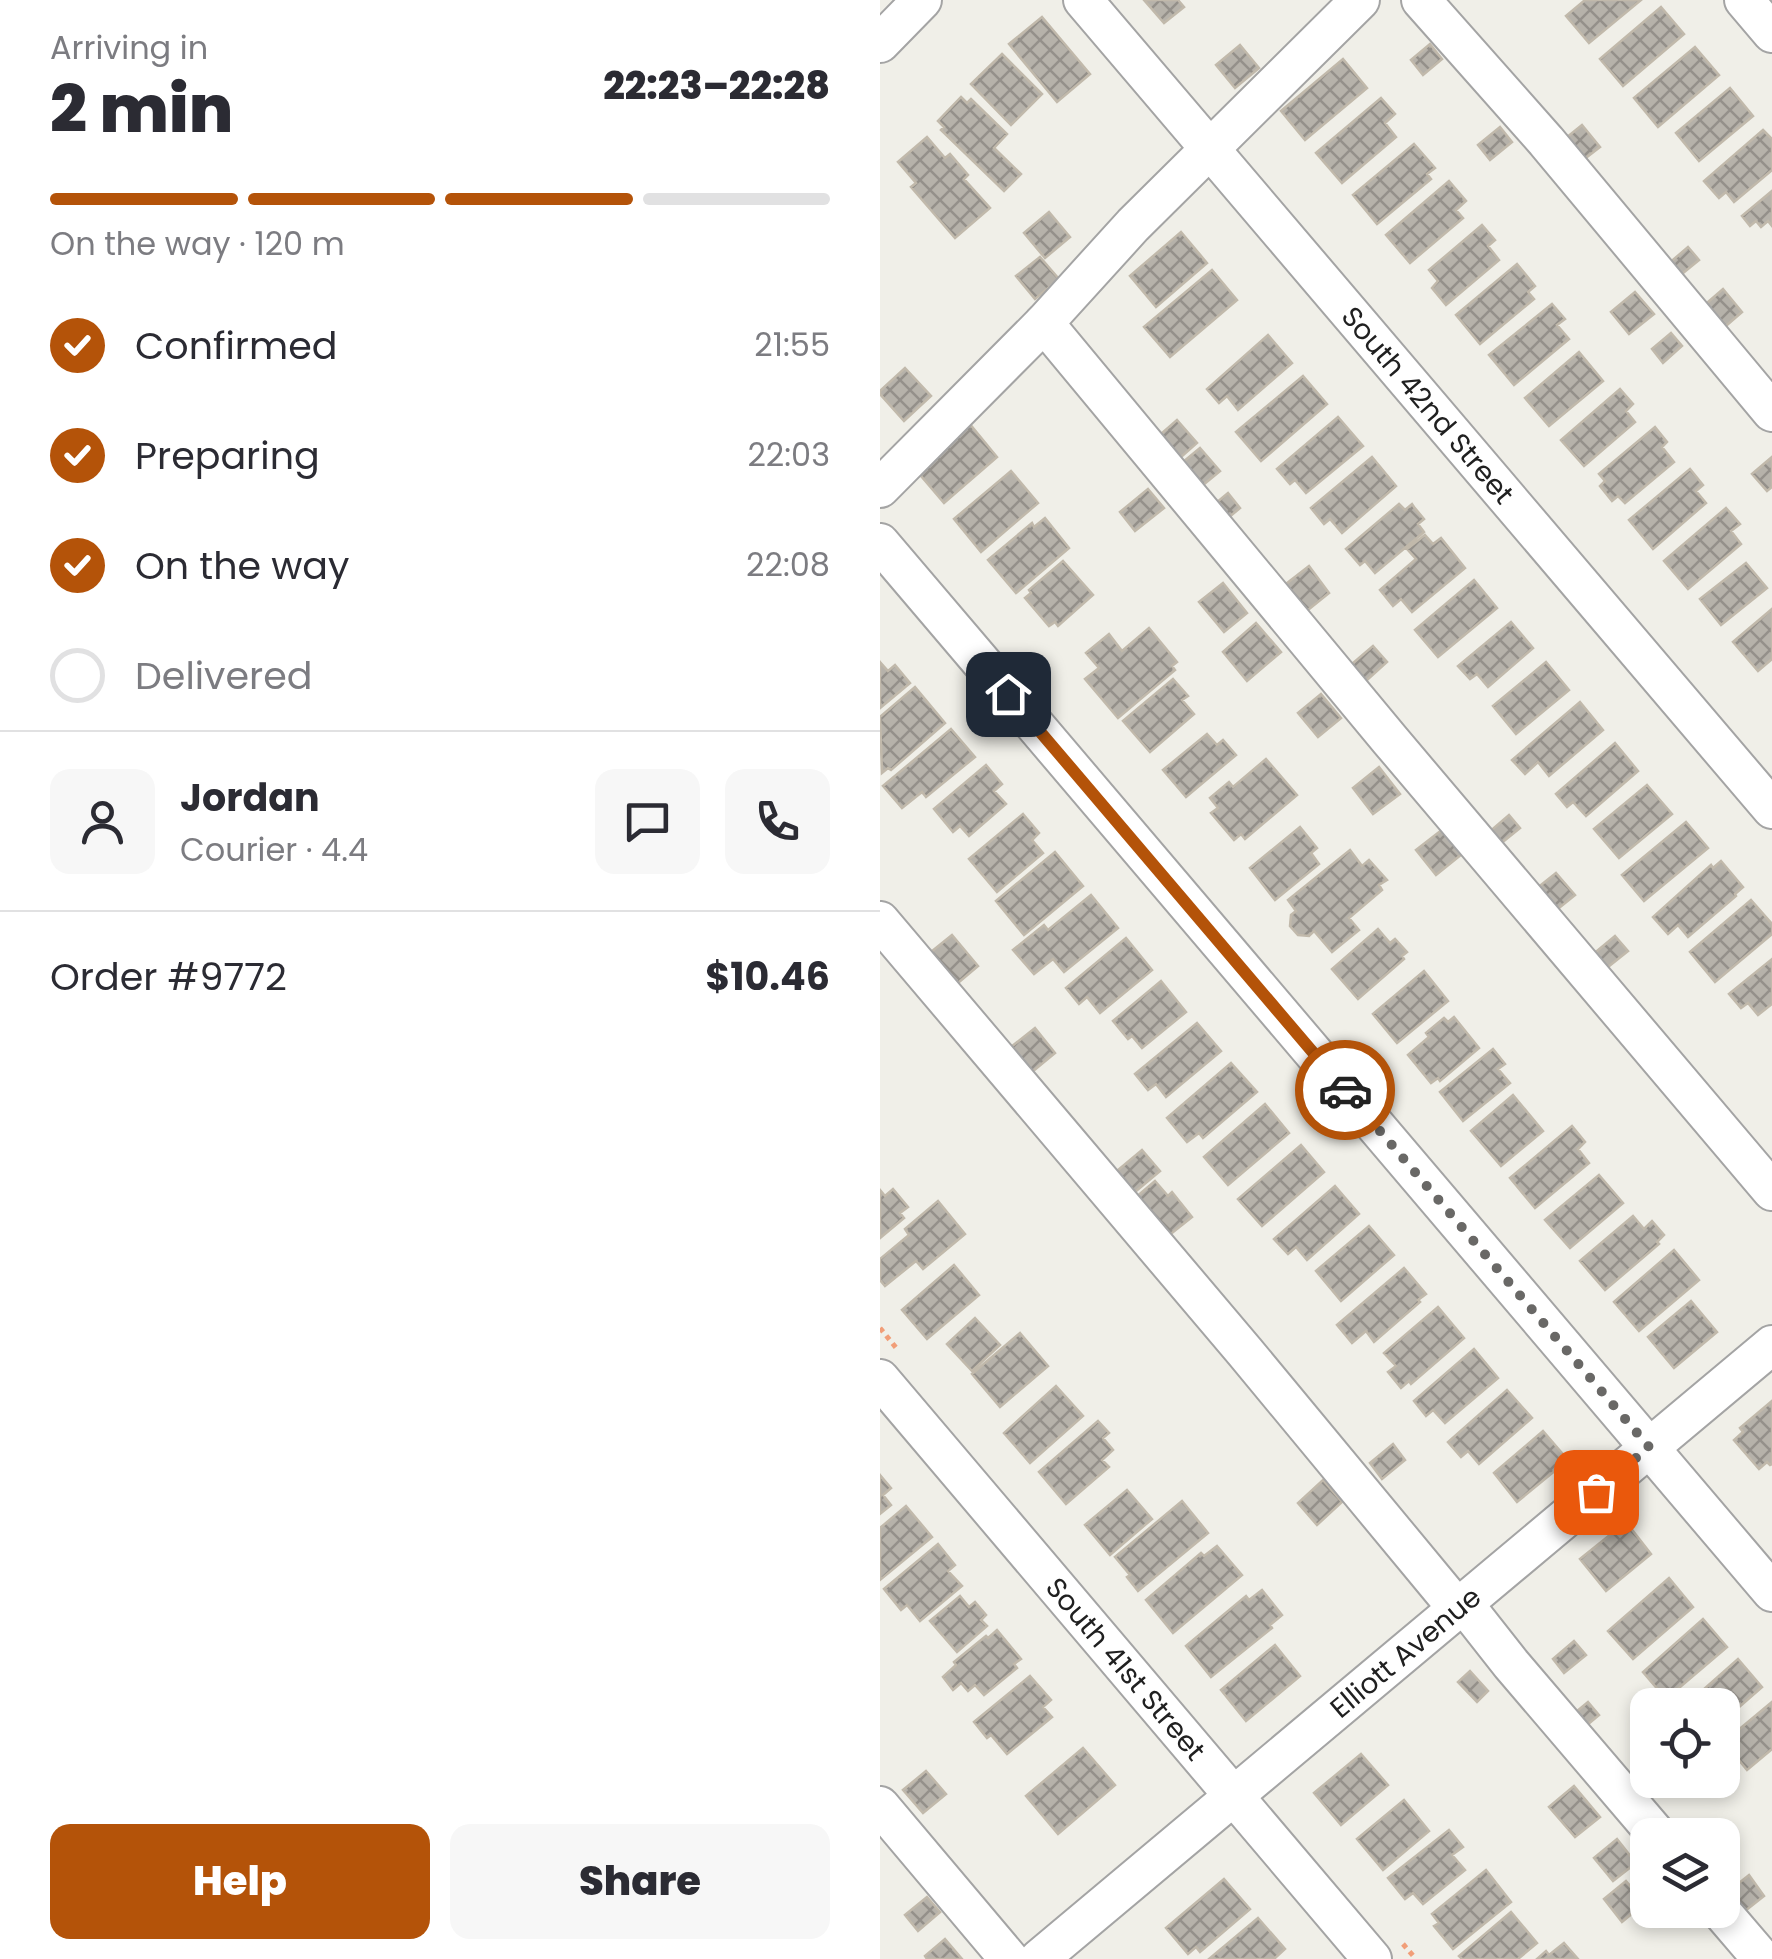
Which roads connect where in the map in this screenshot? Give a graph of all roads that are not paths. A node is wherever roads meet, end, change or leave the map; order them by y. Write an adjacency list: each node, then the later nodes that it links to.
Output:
1 (922, 0): 7 (street)
2 (1083, 0): 8 (street, South 42nd Street)
3 (1360, 0): 8 (street)
4 (1421, 0): 10 (street)
5 (1744, 0): 6 (street)
6 (1772, 33)
7 (880, 43)
8 (1210, 149): 9 (street); 13 (street, South 42nd Street)
9 (1044, 323): 11 (street); 15 (street)
10 (1772, 412)
11 (880, 488)
12 (880, 543): 18 (street)
13 (1772, 809)
14 (880, 921): 20 (street)
15 (1772, 1191)
16 (1772, 1345): 18 (street, Elliott Avenue)
17 (880, 1379): 21 (street, South 41st Street)
18 (1649, 1447): 19 (street); 20 (street, Elliott Avenue)
19 (1772, 1592)
20 (1460, 1606): 21 (street, Elliott Avenue); 23 (street)
21 (1234, 1796): 26 (street, Elliott Avenue); 27 (street, South 41st Street)
22 (880, 1806): 25 (street)
23 (1643, 1818)
24 (1735, 1928): 28 (street)
25 (1009, 1959)
26 (1039, 1959)
27 (1372, 1959)
28 (1762, 1959)

